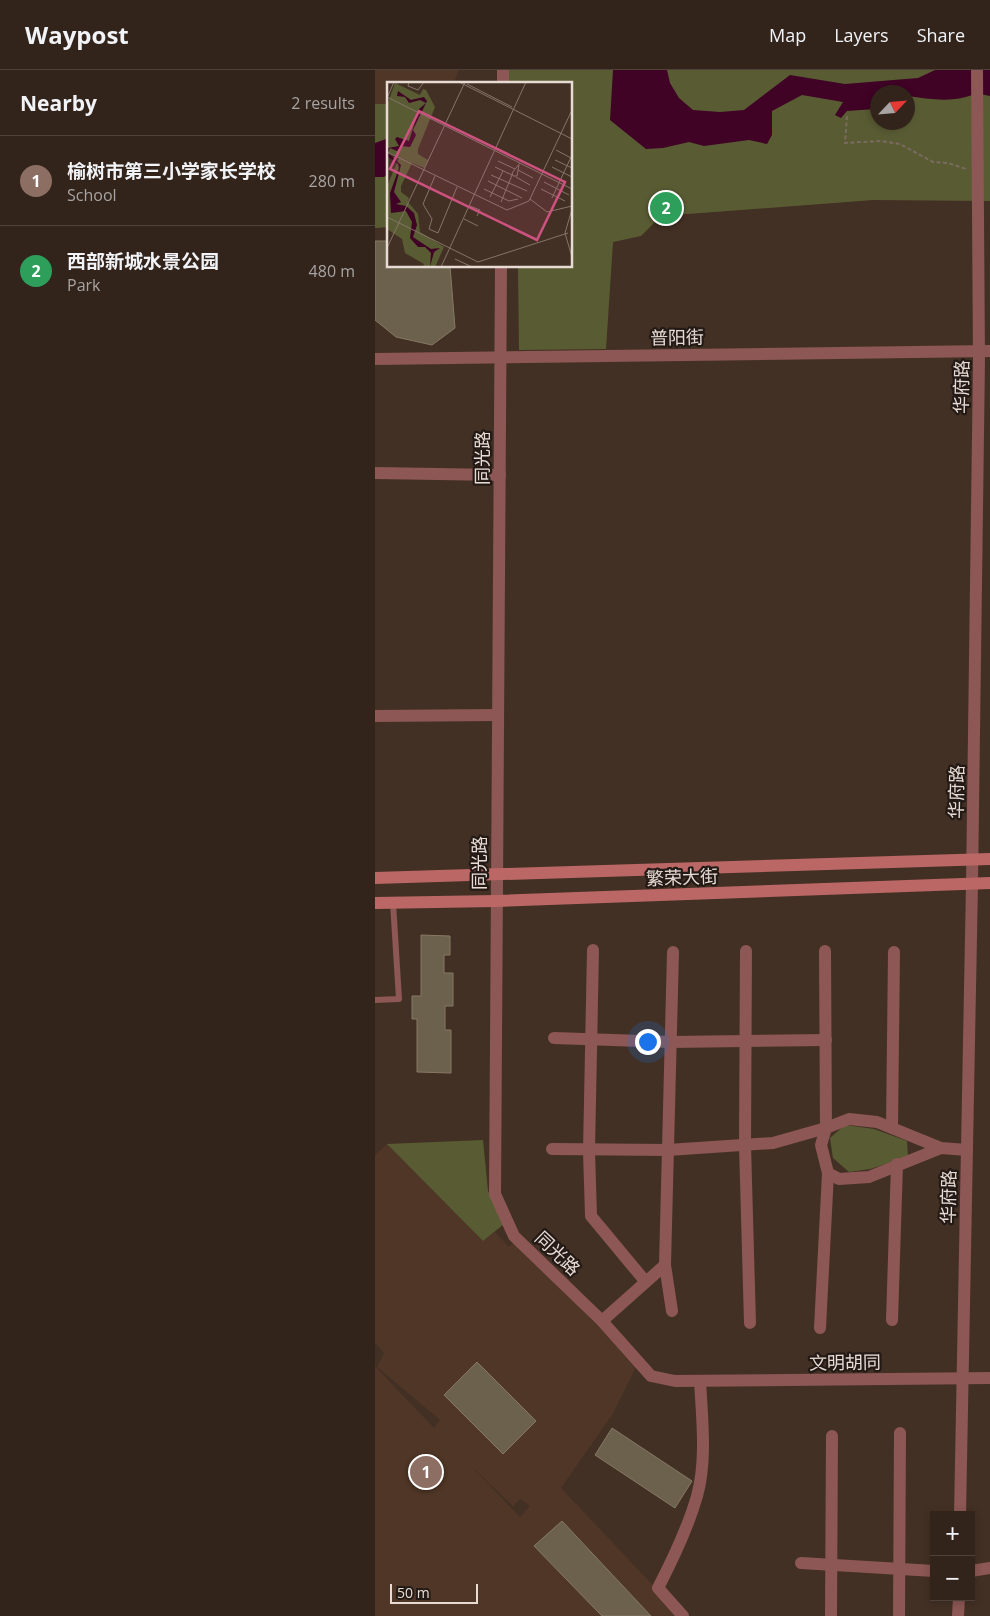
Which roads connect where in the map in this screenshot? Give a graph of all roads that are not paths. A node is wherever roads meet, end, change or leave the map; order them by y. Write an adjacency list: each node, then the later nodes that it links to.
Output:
1 (977, 70): 3 (street, 华府路)
2 (501, 268): 4 (street, 同光路)
3 (984, 351): 4 (street, 普阳街); 10 (street, 华府路)
4 (501, 357): 5 (street, 普阳街); 7 (street, 同光路)
5 (375, 359)
6 (375, 473): 7 (street)
7 (499, 475): 8 (street, 同光路)
8 (497, 715): 9 (street); 12 (street, 同光路)
9 (375, 716)
10 (973, 859): 11 (main road, 繁荣大街); 12 (main road, 繁荣大街); 15 (street, 华府路)
11 (990, 859)
12 (496, 875): 13 (main road, 繁荣大街); 16 (street, 同光路)
13 (375, 878)
14 (990, 883): 15 (main road, 繁荣大街)
15 (972, 884): 16 (main road, 繁荣大街); 36 (street, 华府路)
16 (496, 901): 17 (main road, 繁荣大街); 44 (street, 同光路)
17 (393, 902): 18 (main road, 繁荣大街); 24 (lane)
18 (375, 903)
19 (593, 950): 26 (street)
20 (746, 950): 29 (street)
21 (825, 951): 27 (street)
22 (673, 952): 28 (street)
23 (894, 952): 30 (street)
24 (375, 1000)
25 (553, 1038): 26 (street)
26 (592, 1038): 28 (street); 37 (street)
27 (826, 1040): 29 (street); 31 (street)
28 (671, 1042): 29 (street); 35 (street)
29 (746, 1042): 32 (street)
30 (892, 1127): 31 (street); 33 (street)
31 (826, 1128): 32 (street); 39 (street)
32 (745, 1145): 35 (street); 45 (street)
33 (941, 1148): 36 (street); 38 (street)
34 (552, 1150): 37 (street)
35 (668, 1150): 37 (street); 40 (street)
36 (967, 1150): 47 (street, 华府路)
37 (589, 1151): 41 (street)
38 (897, 1164): 39 (street); 43 (street)
39 (828, 1173): 46 (street)
40 (665, 1265): 41 (street); 42 (street)
41 (645, 1281): 44 (street)
42 (672, 1311)
43 (892, 1320)
44 (602, 1321): 49 (street, 同光路)
45 (750, 1323)
46 (820, 1328)
47 (962, 1378): 48 (street, 文明胡同); 50 (street, 文明胡同); 53 (street, 华府路)
48 (990, 1378)
49 (675, 1381): 50 (street, 文明胡同)
50 (701, 1381): 61 (street)
51 (900, 1433): 57 (street)
52 (831, 1436): 55 (street)
53 (960, 1511)
54 (801, 1563): 55 (street)
55 (831, 1566): 57 (street); 62 (street)
56 (990, 1568): 58 (street)
57 (900, 1569): 59 (street); 63 (street)
58 (975, 1570)
59 (930, 1571)
60 (959, 1601): 64 (street)
61 (683, 1616)
62 (831, 1616)
63 (899, 1616)
64 (959, 1616)

